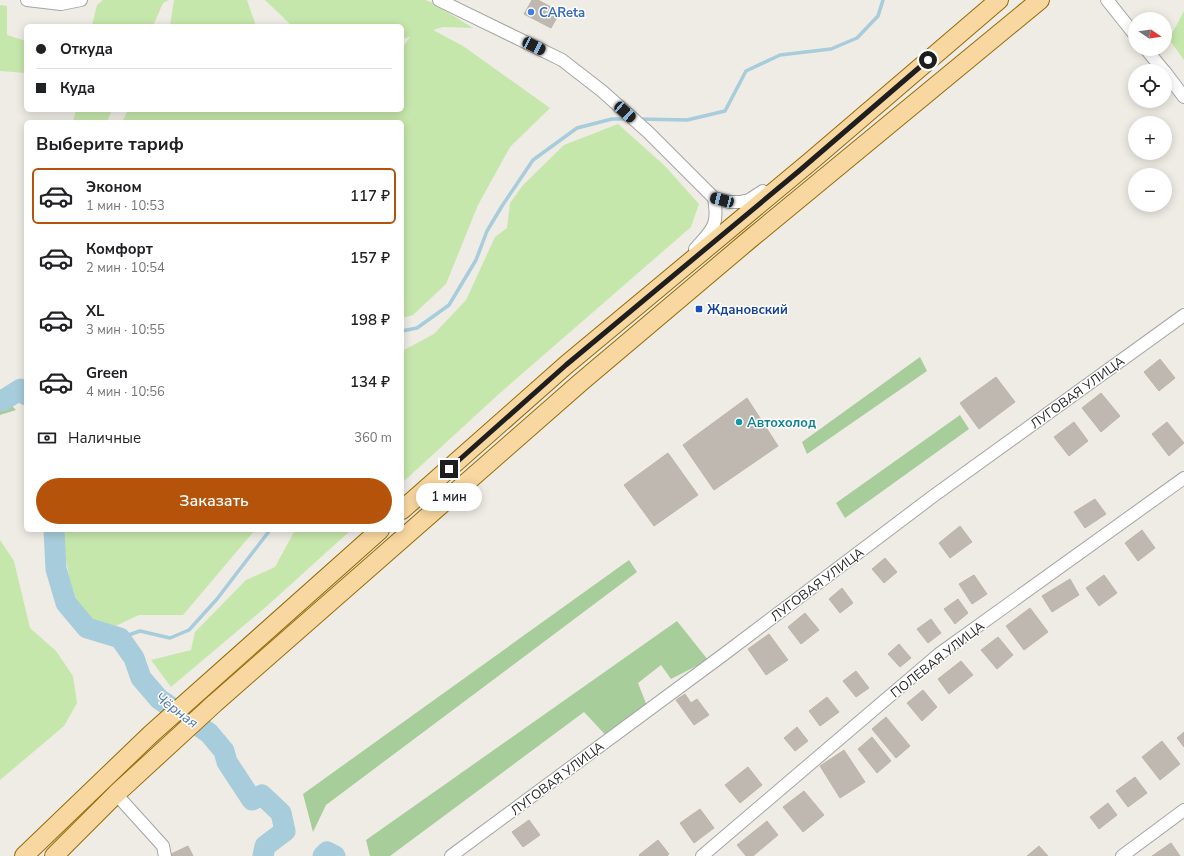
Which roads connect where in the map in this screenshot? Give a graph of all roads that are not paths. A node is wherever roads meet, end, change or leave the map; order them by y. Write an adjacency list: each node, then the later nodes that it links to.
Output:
1 (27, 0): 2 (street)
2 (81, 0)
3 (439, 0): 13 (street)
4 (999, 0): 12 (main road)
5 (1040, 0): 19 (main road)
6 (1107, 0): 7 (street)
7 (1128, 26)
8 (1151, 56): 9 (street)
9 (1158, 64)
10 (1172, 82): 11 (street)
11 (1184, 97)
12 (811, 161): 13 (street); 14 (main road)
13 (714, 198): 14 (street)
14 (667, 280): 17 (main road)
15 (1184, 314): 24 (street, ЛУГОВАЯ УЛИЦА)
16 (1184, 478): 25 (street, ПОЛЕВАЯ УЛИЦА)
17 (404, 508)
18 (378, 532): 21 (main road)
19 (116, 794): 22 (main road); 23 (street)
20 (1184, 810): 26 (street)
21 (24, 856)
22 (54, 856)
23 (165, 856)
24 (451, 856)
25 (702, 856)
26 (1122, 856)

